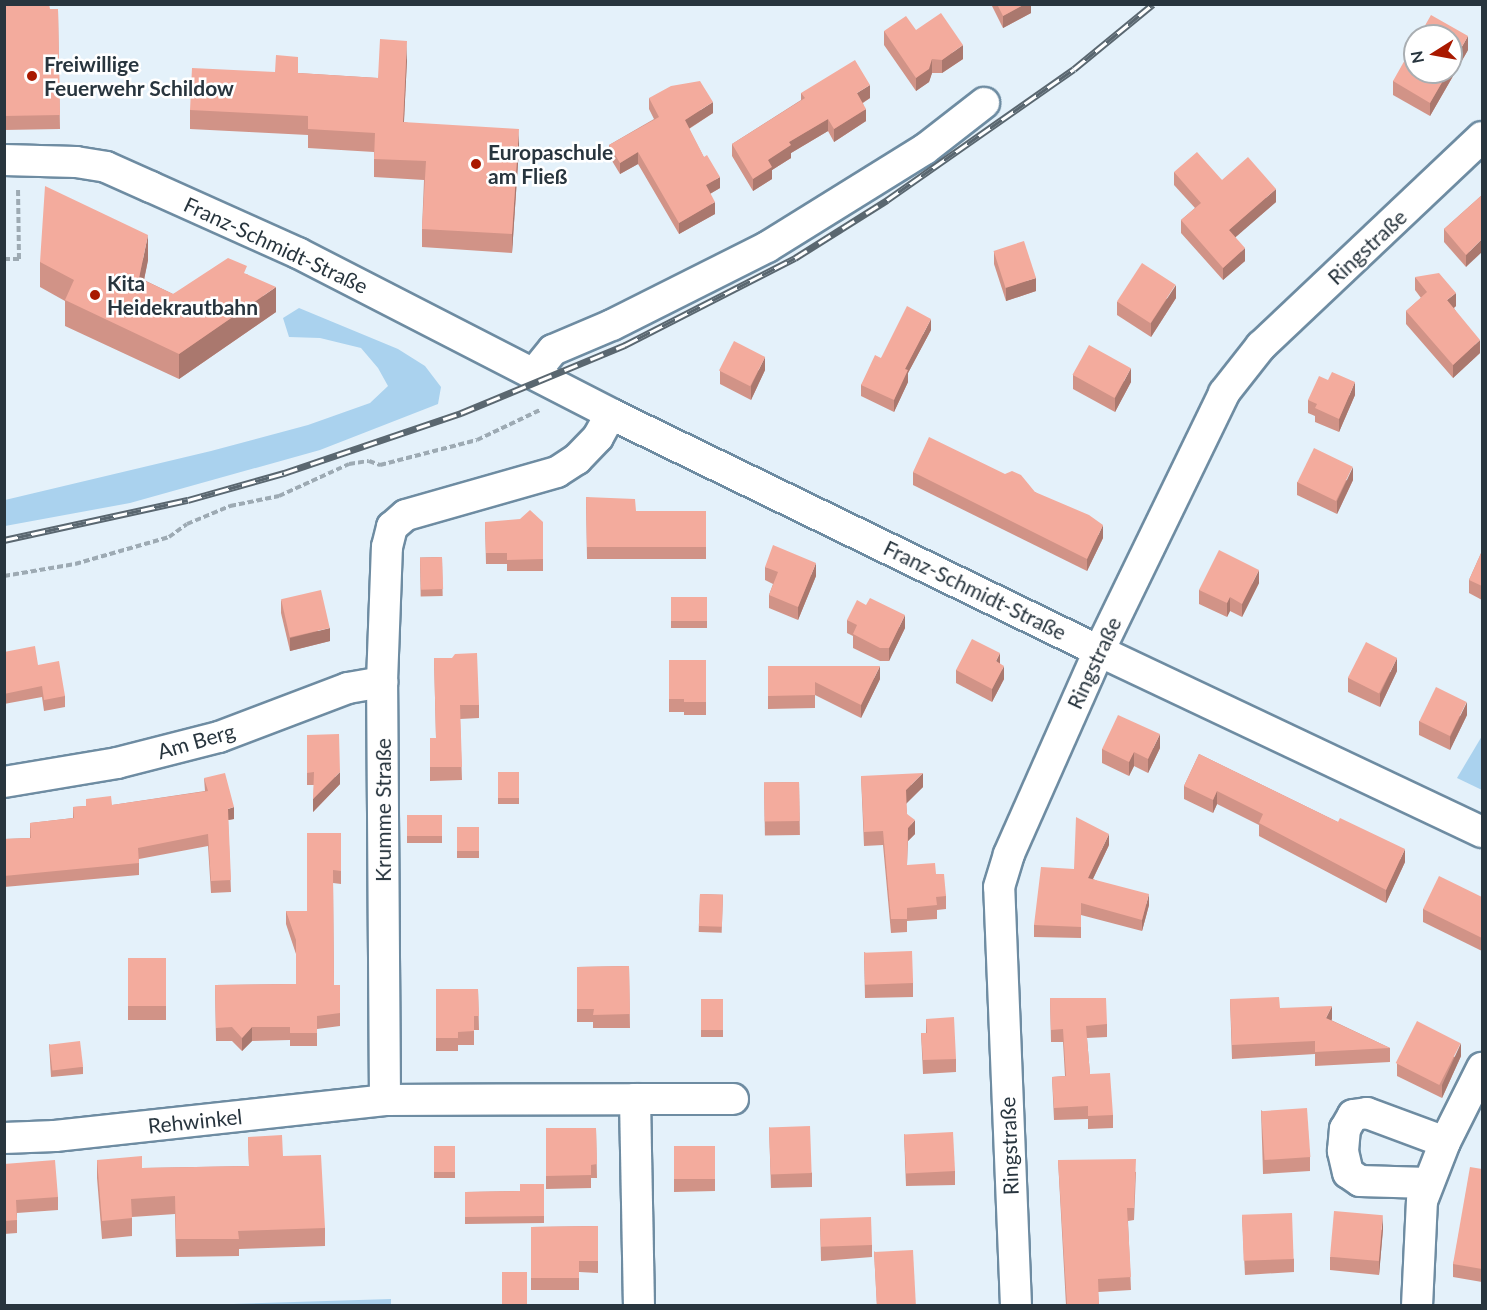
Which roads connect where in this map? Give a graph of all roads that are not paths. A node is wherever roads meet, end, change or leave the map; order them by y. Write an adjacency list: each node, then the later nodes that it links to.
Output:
1 (984, 103): 4 (street)
2 (1482, 137): 6 (street, Ringstraße)
3 (11, 172): 4 (street, Franz-Schmidt-Straße)
4 (535, 372): 5 (street, Franz-Schmidt-Straße)
5 (611, 414): 6 (street, Franz-Schmidt-Straße); 7 (street, Krumme Straße)
6 (1099, 651): 9 (street, Franz-Schmidt-Straße); 18 (street, Ringstraße)
7 (382, 682): 8 (street, Am Berg); 12 (street, Krumme Straße)
8 (4, 782)
9 (1482, 832)
10 (1482, 1068): 15 (street)
11 (635, 1099): 12 (street); 13 (street); 17 (street)
12 (384, 1100): 14 (street, Rehwinkel)
13 (733, 1100)
14 (4, 1138)
15 (1445, 1142): 16 (street); 16 (street)
16 (1428, 1183): 19 (street)
17 (639, 1305)
18 (1016, 1305)
19 (1418, 1305)

